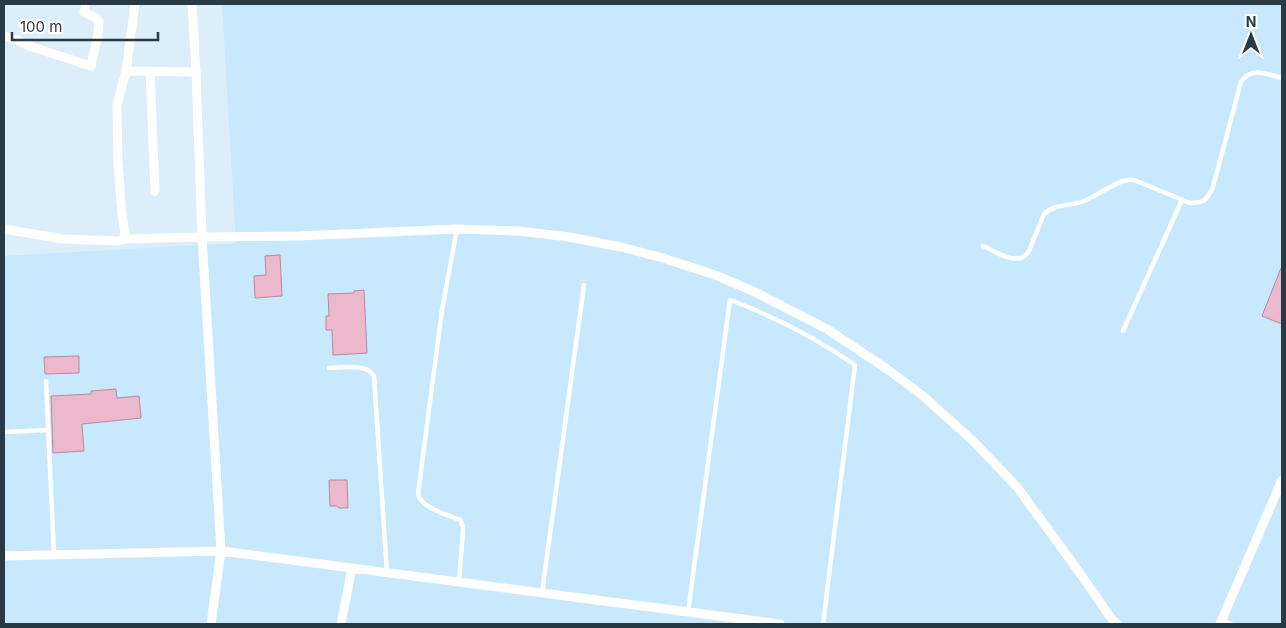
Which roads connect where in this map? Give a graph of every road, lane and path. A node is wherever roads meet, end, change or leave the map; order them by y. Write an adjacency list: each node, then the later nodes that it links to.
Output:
1 (86, 4): 4 (street)
2 (135, 4): 5 (street)
3 (192, 4): 7 (street)
4 (4, 36)
5 (126, 71): 6 (street); 14 (street)
6 (150, 72): 7 (street); 9 (street)
7 (196, 72): 13 (street)
8 (1282, 78): 10 (lane)
9 (155, 191)
10 (1182, 200): 15 (lane); 17 (lane)
11 (4, 229): 14 (street)
12 (457, 229): 13 (street); 28 (lane); 37 (street)
13 (202, 237): 14 (street); 23 (street)
14 (124, 239)
15 (982, 246)
16 (584, 285): 29 (lane)
17 (1123, 331)
18 (329, 368): 27 (lane)
19 (46, 381): 20 (lane)
20 (48, 430): 21 (lane); 24 (lane)
21 (4, 432)
22 (1282, 480): 32 (street)
23 (221, 551): 24 (street); 26 (street); 33 (street)
24 (54, 555): 25 (street)
25 (4, 556)
26 (352, 568): 27 (street); 34 (street)
27 (387, 572): 28 (street)
28 (459, 582): 29 (street)
29 (542, 593): 30 (street)
30 (688, 612): 31 (street); 36 (lane)
31 (719, 620): 35 (street)
32 (1221, 622): 38 (lane)
33 (211, 624)
34 (341, 624)
35 (780, 624)
36 (823, 624)
37 (1117, 624)
38 (1231, 624)

